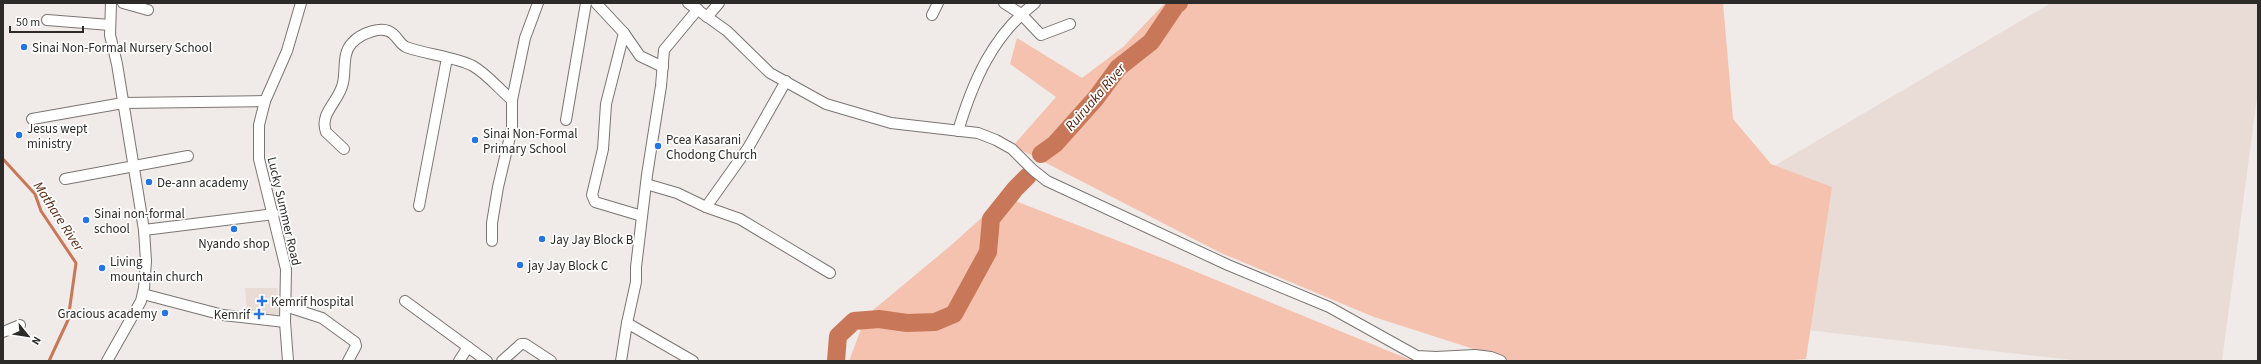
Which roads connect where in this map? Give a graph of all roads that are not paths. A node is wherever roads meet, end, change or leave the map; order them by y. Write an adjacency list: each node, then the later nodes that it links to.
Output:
1 (111, 3): 19 (street)
2 (123, 3): 13 (street)
3 (301, 3): 25 (street, Lucky Summer Road)
4 (538, 3): 24 (street)
5 (586, 3): 28 (street)
6 (596, 3): 20 (street)
7 (688, 3): 12 (street)
8 (719, 3): 16 (street)
9 (938, 3): 15 (street)
10 (1004, 3): 14 (street)
11 (1035, 3): 14 (street)
12 (698, 9): 16 (street); 22 (street)
13 (148, 10)
14 (1021, 14): 18 (street); 29 (street)
15 (932, 15)
16 (707, 17): 23 (street)
17 (47, 20): 19 (street)
18 (1070, 24)
19 (110, 25): 26 (street)
20 (624, 33): 22 (street); 38 (street)
21 (447, 58): 24 (street); 30 (street); 35 (street)
22 (663, 67): 34 (street)
23 (786, 81): 29 (street); 36 (street)
24 (512, 100): 40 (street)
25 (265, 101): 26 (street); 37 (street, Lucky Summer Road)
26 (123, 103): 27 (street); 32 (street)
27 (32, 119)
28 (566, 120)
29 (958, 131): 59 (street)
30 (344, 149)
31 (188, 156): 32 (street)
32 (132, 167): 33 (street); 39 (street)
33 (65, 179)
34 (646, 184): 36 (street); 38 (street)
35 (419, 206)
36 (706, 207): 41 (street)
37 (274, 214): 39 (street); 44 (street, Lucky Summer Road)
38 (642, 216): 46 (street)
39 (144, 230): 42 (street)
40 (492, 241)
41 (830, 273)
42 (143, 294): 45 (street); 50 (street)
43 (405, 301): 49 (street)
44 (285, 306): 45 (street, Lucky Summer Road); 52 (street)
45 (285, 322): 51 (street, Lucky Summer Road)
46 (627, 323): 57 (street); 58 (street)
47 (20, 325): 48 (street)
48 (3, 332)
49 (468, 347): 53 (street); 54 (street)
50 (107, 361)
51 (288, 361)
52 (348, 361)
53 (459, 361)
54 (487, 361)
55 (502, 361): 56 (street)
56 (552, 361)
57 (621, 361)
58 (693, 361)
59 (1501, 361)

